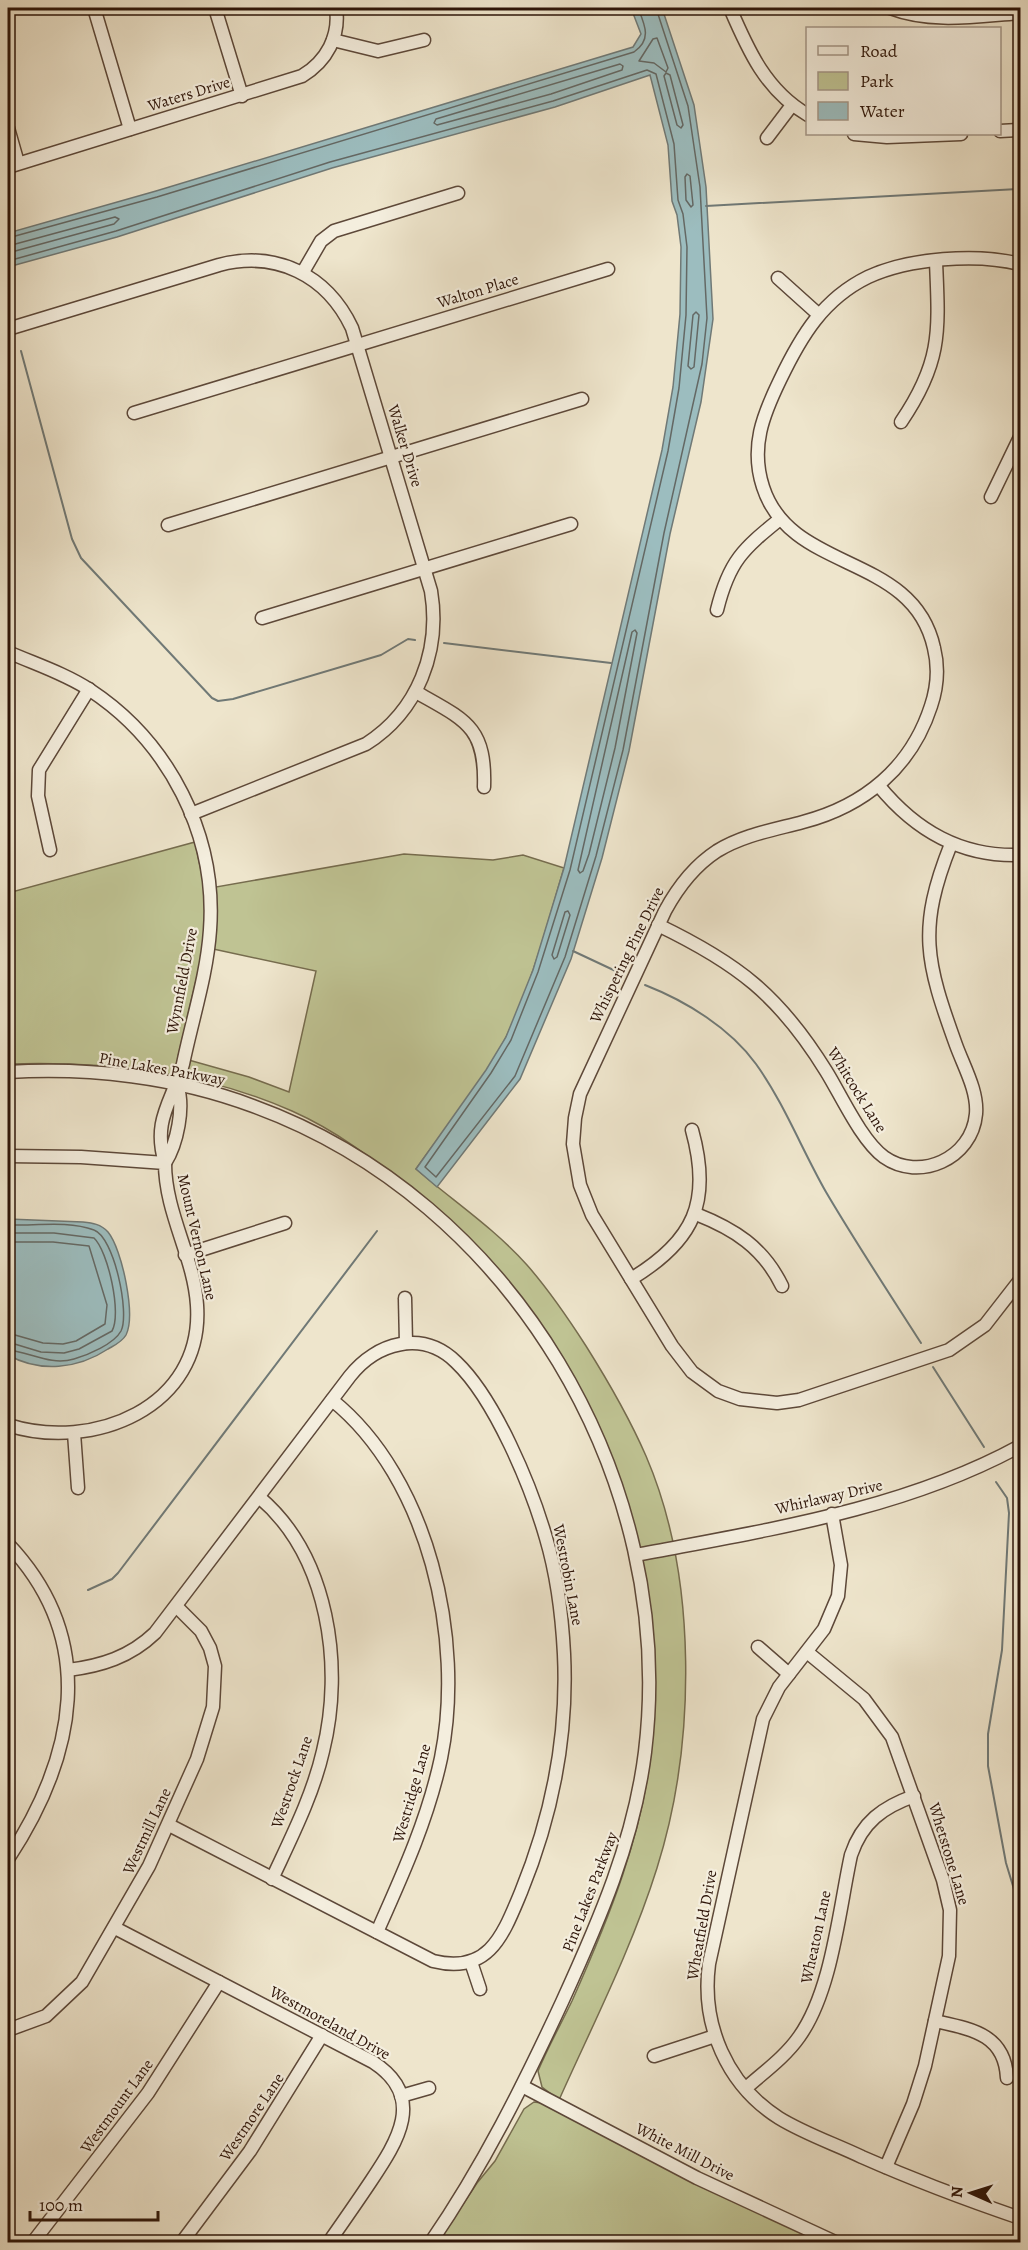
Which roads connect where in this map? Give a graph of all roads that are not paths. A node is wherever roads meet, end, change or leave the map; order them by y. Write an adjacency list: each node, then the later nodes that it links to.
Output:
1 (94, 8): 13 (street)
2 (215, 8): 9 (street)
3 (336, 8): 7 (street, Waters Drive)
4 (730, 8): 10 (street)
5 (890, 8): 6 (street)
6 (1020, 13)
7 (333, 40): 8 (street); 9 (street, Waters Drive)
8 (424, 40)
9 (242, 96): 13 (street, Waters Drive)
10 (792, 105): 11 (street); 18 (street)
11 (806, 114)
12 (8, 128): 19 (street)
13 (130, 129): 19 (street, Waters Drive)
14 (1020, 130): 15 (street)
15 (1001, 131)
16 (868, 135): 17 (street)
17 (939, 135)
18 (767, 138)
19 (13, 165)
20 (458, 193): 24 (street)
21 (936, 262): 22 (street, Whispering Pine Drive); 26 (street, Whispering Pine Drive); 31 (street)
22 (1020, 264)
23 (608, 269): 28 (street, Walton Place)
24 (303, 272): 27 (street, Walker Drive); 28 (street, Walker Drive)
25 (778, 278): 26 (street)
26 (818, 314): 35 (street, Whispering Pine Drive)
27 (8, 329)
28 (357, 345): 30 (street, Walton Place); 33 (street, Walker Drive)
29 (582, 399): 33 (street)
30 (135, 413)
31 (901, 422)
32 (1020, 437): 34 (street)
33 (391, 457): 37 (street); 38 (street, Walker Drive)
34 (991, 497)
35 (780, 519): 39 (street); 44 (street, Whispering Pine Drive)
36 (571, 524): 38 (street)
37 (168, 525)
38 (424, 568): 40 (street); 43 (street, Walker Drive)
39 (717, 610)
40 (262, 618)
41 (8, 652): 42 (street, Wynnfield Drive)
42 (89, 689): 46 (street, Wynnfield Drive); 48 (street)
43 (416, 692): 45 (street); 46 (street, Walker Drive)
44 (879, 786): 47 (street); 50 (street, Whispering Pine Drive)
45 (484, 787)
46 (191, 814): 52 (street, Wynnfield Drive)
47 (951, 844): 49 (street); 50 (street, Whitcock Lane)
48 (50, 850)
49 (1020, 855)
50 (658, 925): 59 (street, Whispering Pine Drive)
51 (8, 1072): 52 (street, Pine Lakes Parkway)
52 (177, 1085): 55 (street, Mount Vernon Lane); 72 (street, Pine Lakes Parkway)
53 (692, 1130): 56 (street)
54 (8, 1156): 55 (street, Mount Vernon Lane)
55 (165, 1163): 58 (street, Mount Vernon Lane)
56 (696, 1214): 59 (street); 61 (street)
57 (285, 1223): 58 (street)
58 (185, 1255): 66 (street, Mount Vernon Lane)
59 (631, 1279): 60 (street, Whispering Pine Drive)
60 (1020, 1280)
61 (782, 1286)
62 (405, 1298): 63 (street)
63 (406, 1343): 64 (street, Westrobin Lane); 84 (street, Westrobin Lane)
64 (332, 1400): 69 (street, Westrobin Lane); 83 (street, Westridge Lane)
65 (8, 1425): 66 (street, Mount Vernon Lane)
66 (74, 1433): 68 (street)
67 (1020, 1446): 70 (street, Whirlaway Drive)
68 (78, 1488)
69 (259, 1497): 73 (street, Westrobin Lane); 81 (street, Westrock Lane)
70 (832, 1514): 72 (street, Whirlaway Drive); 75 (street, Wheatfield Drive)
71 (8, 1544): 76 (street)
72 (636, 1555): 93 (street, Pine Lakes Parkway)
73 (177, 1606): 76 (street, Westrobin Lane); 79 (street, Westmill Lane)
74 (758, 1647): 77 (street)
75 (807, 1652): 77 (street, Wheatfield Drive); 78 (street, Whetstone Lane)
76 (68, 1670): 80 (street)
77 (789, 1674): 90 (street, Wheatfield Drive)
78 (914, 1796): 87 (street, Whetstone Lane); 95 (street, Wheaton Lane)
79 (169, 1826): 81 (street); 82 (street, Westmill Lane)
80 (8, 1859)
81 (272, 1878): 83 (street)
82 (115, 1928): 85 (street, Westmoreland Drive); 88 (street, Westmill Lane)
83 (377, 1932): 84 (street)
84 (471, 1962): 86 (street)
85 (219, 1982): 89 (street, Westmoreland Drive); 99 (street, Westmount Lane)
86 (480, 1989)
87 (935, 2021): 92 (street); 97 (street, Whetstone Lane)
88 (8, 2030)
89 (322, 2035): 96 (street, Westmoreland Drive); 100 (street, Westmore Lane)
90 (715, 2036): 91 (street); 95 (street, Wheatfield Drive)
91 (654, 2056)
92 (1007, 2078)
93 (522, 2086): 102 (street, Pine Lakes Parkway); 103 (street, White Mill Drive)
94 (429, 2088): 96 (street)
95 (746, 2088): 97 (street, Wheatfield Drive)
96 (401, 2096): 101 (street)
97 (886, 2168): 98 (street, Wheatfield Drive)
98 (1020, 2218)
99 (33, 2242)
100 (182, 2242)
101 (329, 2242)
102 (431, 2242)
103 (835, 2242)

